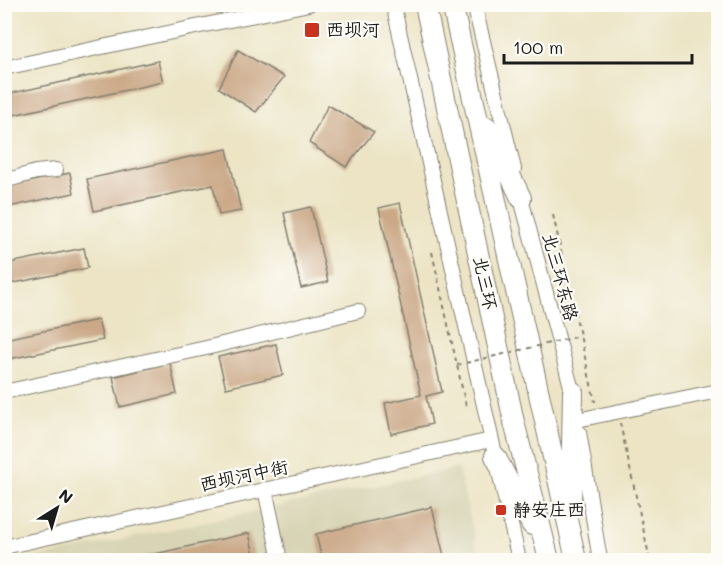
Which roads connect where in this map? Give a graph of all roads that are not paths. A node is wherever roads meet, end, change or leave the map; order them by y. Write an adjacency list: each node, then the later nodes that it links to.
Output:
1 (309, 4): 6 (street)
2 (393, 4): 16 (street)
3 (425, 4): 20 (highway, 北三环)
4 (452, 4): 7 (highway, 北三环)
5 (474, 4): 10 (street, 北三环东路)
6 (4, 68)
7 (473, 99): 10 (highway); 18 (highway, 北三环)
8 (56, 170): 9 (street)
9 (4, 181)
10 (521, 198): 14 (street, 北三环东路)
11 (358, 311): 13 (street)
12 (718, 391): 15 (street)
13 (4, 392)
14 (573, 392): 15 (street, 北三环东路); 18 (highway)
15 (577, 420): 24 (street, 北三环东路)
16 (493, 448): 17 (street, 西坝河中街); 20 (highway); 22 (street)
17 (265, 489): 19 (street, 西坝河中街); 21 (street)
18 (570, 534): 23 (highway, 北三环)
19 (4, 546)
20 (548, 557)
21 (280, 561)
22 (519, 561)
23 (576, 561)
24 (600, 561)

